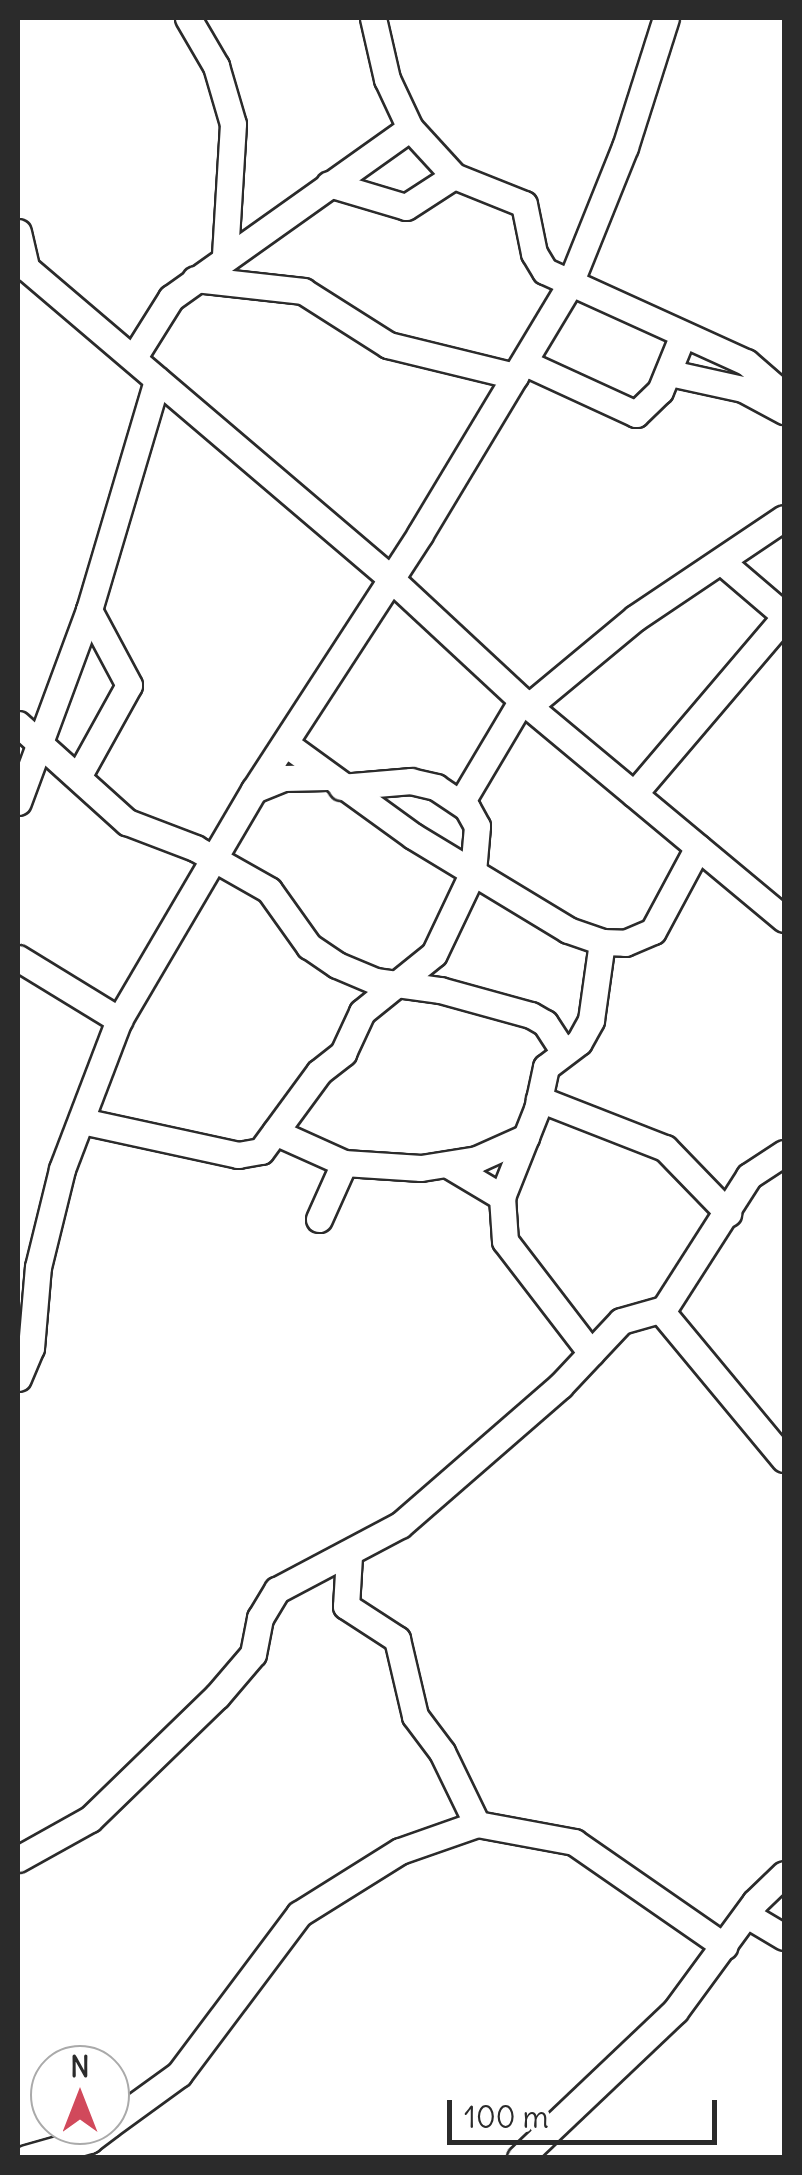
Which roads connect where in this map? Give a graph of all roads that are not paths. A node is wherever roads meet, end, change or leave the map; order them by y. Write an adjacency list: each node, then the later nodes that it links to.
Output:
1 (188, 18): 8 (street)
2 (372, 18): 4 (street)
3 (666, 18): 11 (street)
4 (410, 128): 5 (street); 6 (street)
5 (454, 176): 6 (street); 11 (street)
6 (329, 184): 8 (street)
7 (18, 232): 9 (street)
8 (225, 256): 10 (street)
9 (22, 265): 13 (street)
10 (195, 279): 13 (street); 14 (street)
11 (568, 286): 12 (street); 14 (street)
12 (682, 337): 15 (street); 17 (street)
13 (134, 358): 16 (street)
14 (520, 369): 15 (street); 21 (street)
15 (670, 373): 18 (street)
16 (157, 380): 21 (street); 22 (street)
17 (784, 395)
18 (784, 411)
19 (784, 518): 20 (street)
20 (722, 562): 23 (street); 24 (street)
21 (390, 578): 24 (street); 26 (street)
22 (90, 610): 25 (street); 27 (street)
23 (784, 617): 30 (street)
24 (525, 703): 30 (street); 31 (street)
25 (27, 731): 27 (street); 32 (street)
26 (286, 744): 28 (street); 29 (street)
27 (78, 777): 34 (street)
28 (334, 782): 29 (street); 31 (street); 35 (street)
29 (254, 790): 34 (street)
30 (634, 794): 33 (street)
31 (462, 801): 35 (street)
32 (18, 802)
33 (698, 848): 36 (street); 37 (street)
34 (217, 860): 39 (street); 40 (street)
35 (473, 872): 37 (street); 39 (street)
36 (783, 913)
37 (602, 942): 41 (street)
38 (18, 958): 40 (street)
39 (394, 986): 41 (street); 44 (street)
40 (119, 1020): 43 (street)
41 (563, 1051): 42 (street)
42 (539, 1099): 45 (street); 50 (street)
43 (82, 1121): 44 (street); 54 (street)
44 (274, 1132): 47 (street)
45 (526, 1137): 48 (street); 49 (street)
46 (784, 1154): 50 (street)
47 (344, 1162): 48 (street); 51 (street)
48 (450, 1166): 49 (street)
49 (502, 1198): 53 (street)
50 (728, 1214): 52 (street)
51 (319, 1219)
52 (663, 1310): 53 (street); 55 (street)
53 (590, 1353): 56 (street)
54 (18, 1378)
55 (784, 1459)
56 (350, 1556): 57 (street); 58 (street)
57 (477, 1824): 62 (street); 63 (street)
58 (18, 1859)
59 (784, 1874): 60 (street)
60 (746, 1915): 61 (street); 62 (street)
61 (784, 1937)
62 (724, 1946): 67 (street)
63 (130, 2105)
64 (72, 2145): 66 (street)
65 (18, 2147): 66 (street)
66 (25, 2158)
67 (520, 2158)

